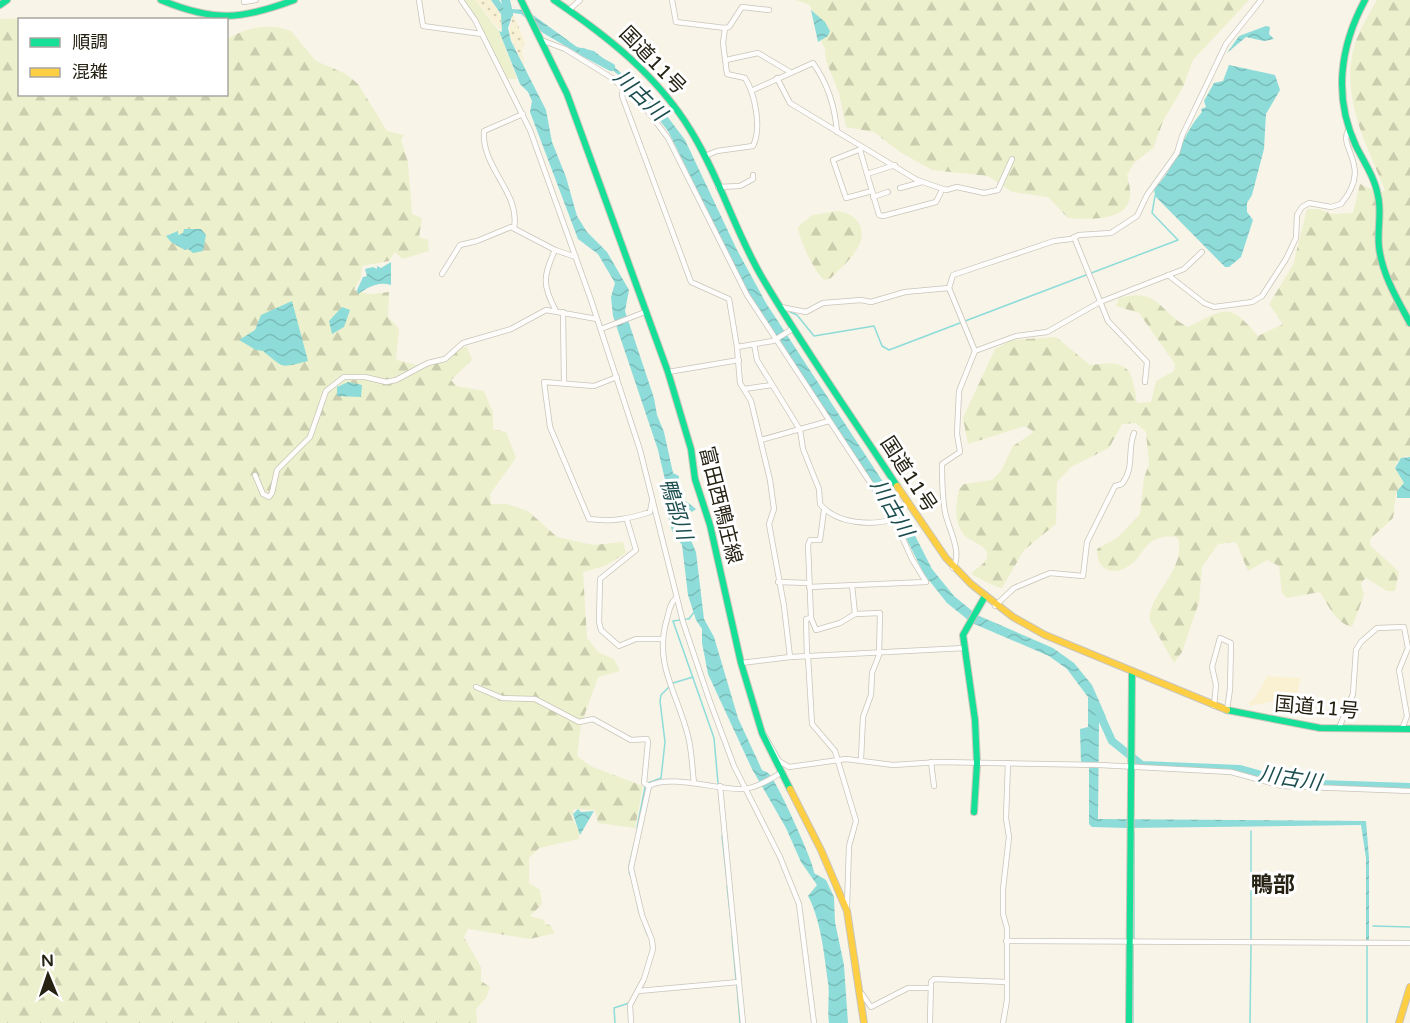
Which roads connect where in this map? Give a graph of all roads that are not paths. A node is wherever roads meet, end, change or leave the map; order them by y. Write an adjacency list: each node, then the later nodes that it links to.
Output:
1 (7, 0): 14 (main road)
2 (161, 0): 17 (main road)
3 (244, 0): 4 (street)
4 (256, 0)
5 (294, 0): 18 (main road)
6 (419, 0): 20 (street)
7 (461, 0): 20 (street)
8 (554, 0): 15 (main road, 国道11号)
9 (580, 0): 15 (street)
10 (674, 0): 19 (street)
11 (1261, 0): 43 (street)
12 (1365, 0): 28 (main road)
13 (522, 2): 21 (main road, 富田西鴨庄線)
14 (0, 5)
15 (569, 10): 31 (main road, 国道11号)
16 (769, 10): 19 (street)
17 (220, 18)
18 (228, 19)
19 (725, 28): 22 (street)
20 (482, 34): 27 (street)
21 (541, 40): 25 (street); 54 (main road, 富田西鴨庄線)
22 (726, 60): 23 (street); 26 (street)
23 (790, 72): 24 (street); 29 (street)
24 (777, 78): 26 (street); 29 (street)
25 (623, 89): 59 (street); 61 (street)
26 (753, 90): 31 (street)
27 (523, 114): 42 (street); 46 (street)
28 (1349, 129): 48 (street); 56 (main road)
29 (837, 132): 30 (street)
30 (861, 148): 33 (street); 34 (street); 41 (street)
31 (705, 156): 37 (main road, 国道11号)
32 (1012, 159): 39 (street)
33 (895, 165): 34 (street); 36 (street)
34 (867, 174): 41 (street)
35 (753, 175): 37 (street)
36 (922, 182): 38 (street); 39 (street)
37 (718, 188): 51 (main road, 国道11号)
38 (900, 188)
39 (942, 190): 41 (street)
40 (888, 192): 41 (street)
41 (873, 194)
42 (514, 228): 44 (street); 47 (street)
43 (1074, 237): 49 (street); 50 (street)
44 (555, 250): 46 (street); 52 (street)
45 (1202, 252): 48 (street)
46 (576, 257): 55 (street)
47 (442, 274)
48 (1168, 275): 50 (street)
49 (949, 288): 51 (street); 62 (street)
50 (1100, 302): 62 (street); 66 (street)
51 (781, 307): 58 (main road, 国道11号)
52 (556, 311): 53 (street); 74 (street)
53 (563, 312): 55 (street); 67 (street)
54 (644, 312): 57 (street); 64 (main road, 富田西鴨庄線)
55 (597, 319): 57 (street)
56 (1410, 323)
57 (602, 328): 65 (street)
58 (791, 330): 59 (street); 79 (main road, 国道11号)
59 (777, 339): 60 (street); 70 (street)
60 (754, 344): 61 (street); 68 (street)
61 (737, 347): 63 (street)
62 (975, 351): 79 (street)
63 (739, 360): 64 (street); 69 (street)
64 (668, 372): 93 (main road, 富田西鴨庄線)
65 (617, 377): 67 (street); 75 (street)
66 (1145, 382)
67 (564, 383): 78 (street)
68 (772, 385): 69 (street); 71 (street)
69 (744, 389): 73 (street)
70 (829, 421): 71 (street); 77 (street)
71 (800, 430): 73 (street); 76 (street)
72 (1134, 433): 85 (street)
73 (761, 440): 80 (street)
74 (255, 475)
75 (653, 498): 78 (street); 83 (street)
76 (824, 510): 77 (street); 81 (street)
77 (894, 519): 82 (street)
78 (627, 520): 88 (street)
79 (953, 568): 84 (main road, 国道11号)
80 (778, 582): 81 (street); 91 (street)
81 (809, 585): 82 (street); 87 (street)
82 (852, 585): 86 (street)
83 (676, 598): 88 (street); 113 (street)
84 (984, 598): 85 (main road, 国道11号); 89 (main road)
85 (995, 606): 94 (main road, 国道11号)
86 (855, 614): 87 (street); 90 (street)
87 (811, 618): 92 (street)
88 (662, 639): 109 (street)
89 (965, 648): 90 (street); 105 (main road)
90 (878, 652): 92 (street); 102 (street)
91 (790, 657): 92 (street); 93 (street)
92 (807, 657): 103 (street)
93 (741, 663): 101 (main road, 富田西鴨庄線)
94 (1132, 672): 96 (main road, 国道11号); 107 (main road)
95 (476, 687): 110 (street)
96 (1214, 706): 97 (main road, 国道11号); 97 (street)
97 (1227, 710): 98 (main road, 国道11号)
98 (1339, 728): 99 (main road, 国道11号); 99 (street)
99 (1402, 729): 100 (main road, 国道11号)
100 (1410, 729)
101 (762, 733): 103 (street); 108 (main road, 富田西鴨庄線)
102 (861, 759): 103 (street); 104 (street)
103 (837, 760): 116 (street)
104 (931, 762): 105 (street); 112 (street)
105 (977, 762): 106 (street); 115 (main road)
106 (1008, 764): 107 (street); 117 (street)
107 (1131, 764): 114 (street); 118 (main road)
108 (780, 773): 113 (street); 116 (main road, 富田西鴨庄線)
109 (694, 783): 110 (street); 111 (street)
110 (649, 786): 124 (street)
111 (720, 786): 113 (street); 120 (street)
112 (934, 786)
113 (744, 789): 128 (street)
114 (1410, 791)
115 (974, 812)
116 (847, 911): 125 (main road, 富田西鴨庄線)
117 (1006, 941): 118 (street); 121 (street)
118 (1130, 941): 119 (street); 132 (main road)
119 (1410, 943)
120 (739, 982): 124 (street); 127 (street)
121 (1006, 982): 123 (street); 131 (street)
122 (1410, 987): 133 (main road)
123 (930, 988): 125 (street); 130 (street)
124 (638, 991): 126 (street)
125 (860, 992): 129 (main road, 富田西鴨庄線)
126 (631, 1023)
127 (743, 1023)
128 (814, 1023)
129 (864, 1023)
130 (930, 1023)
131 (1003, 1023)
132 (1129, 1023)
133 (1399, 1023)

